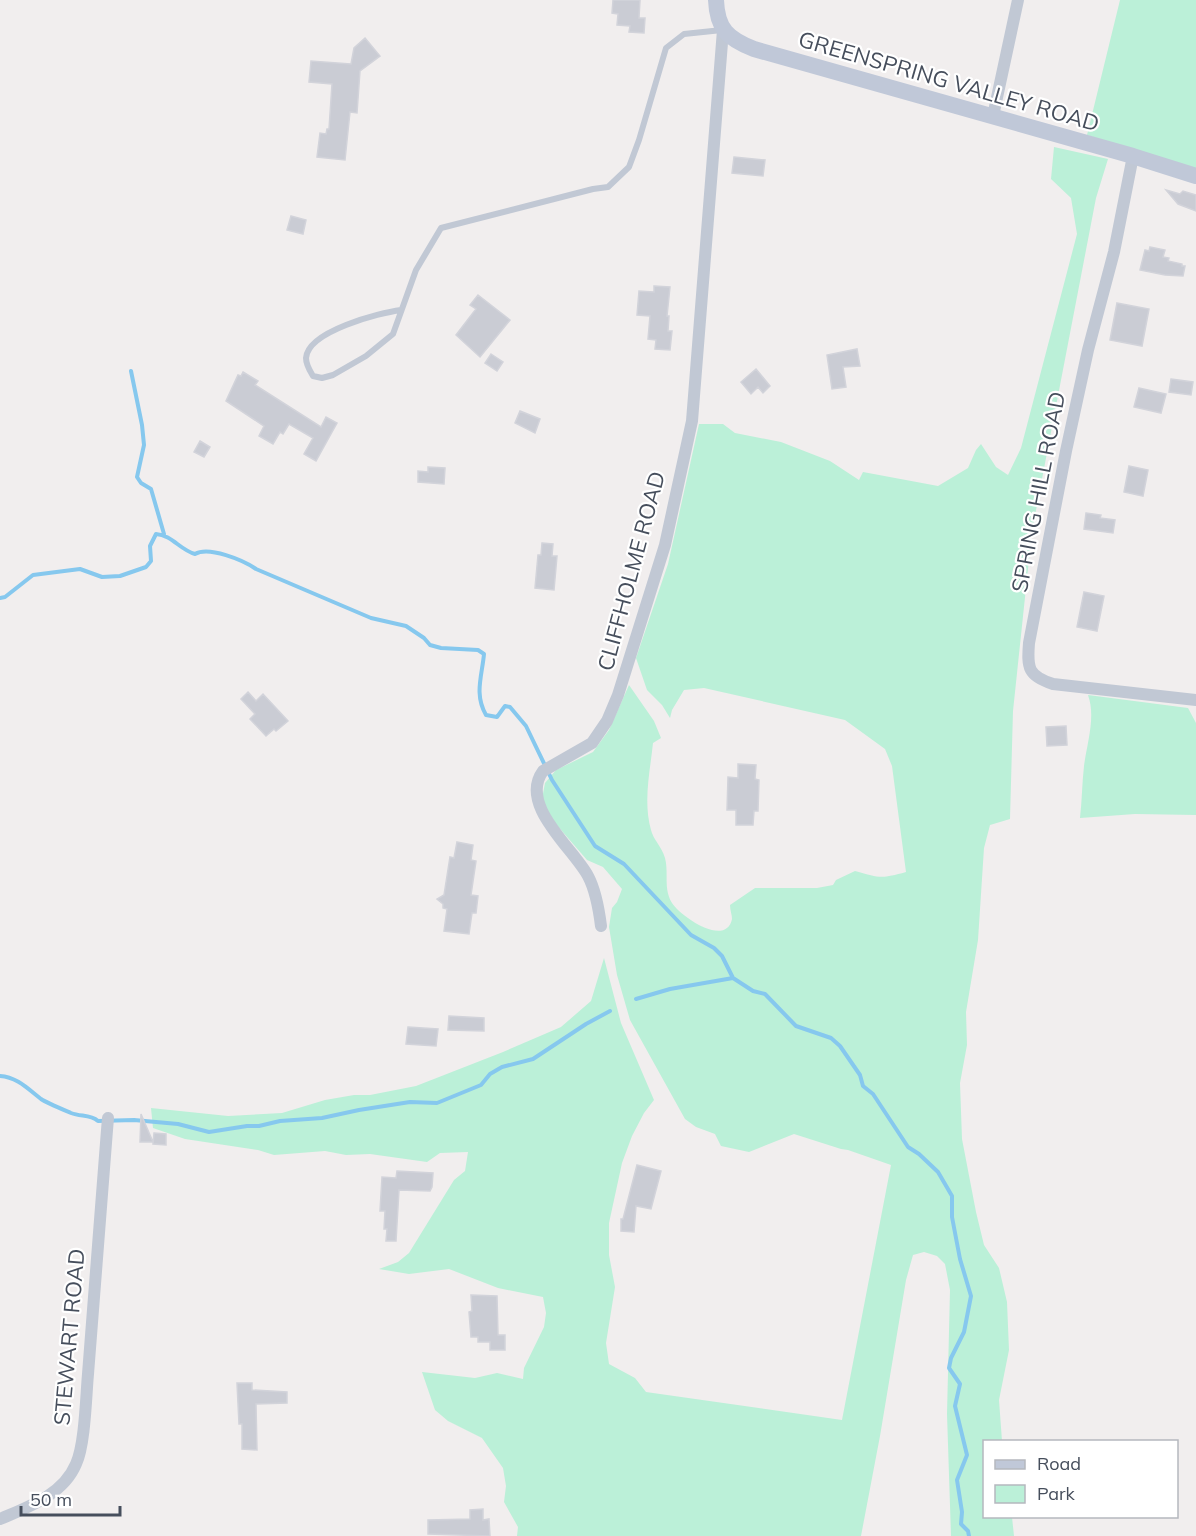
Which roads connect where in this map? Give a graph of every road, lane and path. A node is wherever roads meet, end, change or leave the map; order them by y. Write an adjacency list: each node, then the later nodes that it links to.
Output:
1 (716, 0): 3 (main road)
2 (1018, 0): 4 (street)
3 (723, 30): 4 (main road, GREENSPRING VALLEY ROAD); 7 (lane); 9 (street, CLIFFHOLME ROAD)
4 (993, 116): 5 (main road, GREENSPRING VALLEY ROAD)
5 (1133, 156): 6 (main road, GREENSPRING VALLEY ROAD); 8 (street, SPRING HILL ROAD)
6 (1196, 176)
7 (401, 310): 7 (lane)
8 (1196, 700)
9 (601, 926)
10 (107, 1121): 11 (street, STEWART ROAD)
11 (0, 1519)

